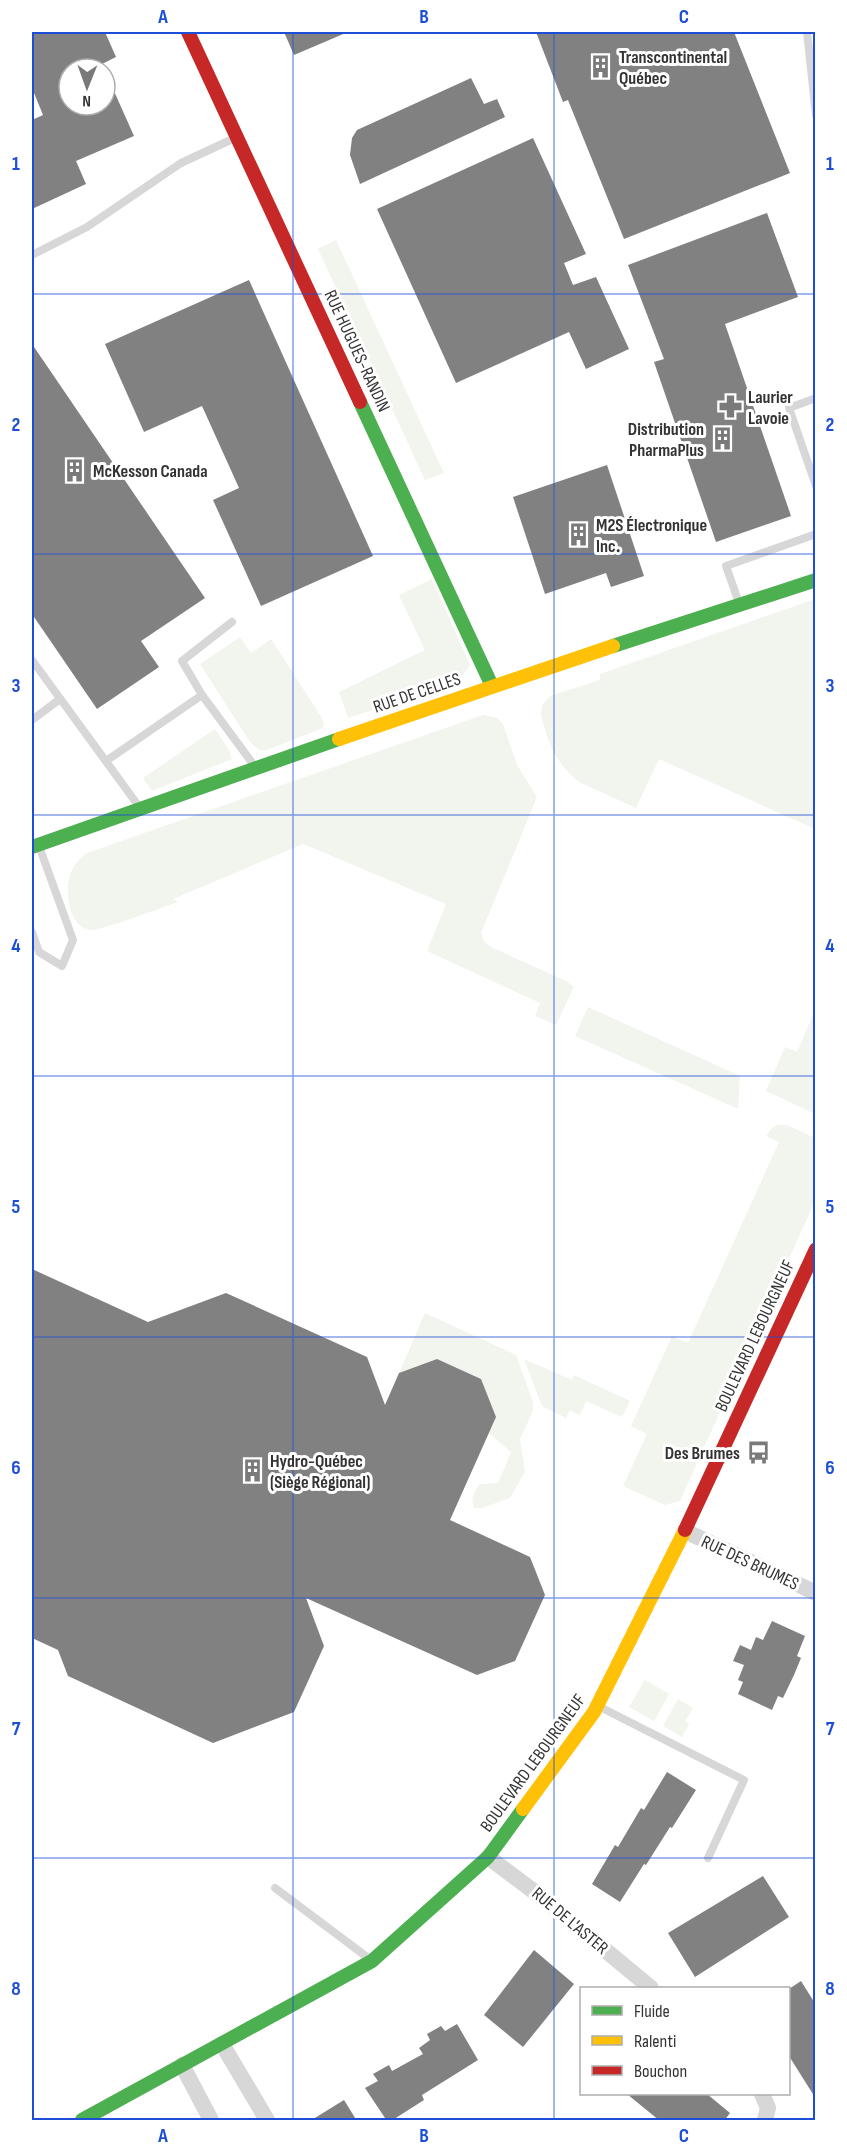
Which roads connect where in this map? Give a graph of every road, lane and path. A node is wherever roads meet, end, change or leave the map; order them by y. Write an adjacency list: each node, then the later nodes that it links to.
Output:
1 (188, 32): 4 (street, RUE HUGUES-RANDIN)
2 (807, 32): 3 (lane)
3 (816, 115)
4 (237, 137): 5 (lane); 13 (street, RUE HUGUES-RANDIN)
5 (32, 255)
6 (816, 398): 7 (lane)
7 (816, 486)
8 (816, 534): 10 (lane)
9 (816, 580): 10 (street, RUE DE CELLES)
10 (739, 605): 13 (street, RUE DE CELLES)
11 (232, 622): 14 (lane)
12 (32, 660): 15 (lane)
13 (492, 686): 18 (street, RUE DE CELLES)
14 (202, 695): 17 (lane); 18 (lane)
15 (60, 699): 16 (lane); 17 (lane)
16 (32, 720)
17 (105, 761): 19 (lane)
18 (256, 769): 19 (street, RUE DE CELLES)
19 (141, 809): 20 (street, RUE DE CELLES)
20 (35, 846): 21 (lane)
21 (32, 932)
22 (816, 1249): 23 (street, BOULEVARD LEBOURGNEUF)
23 (685, 1532): 24 (street, RUE DES BRUMES); 25 (street, BOULEVARD LEBOURGNEUF)
24 (816, 1593)
25 (597, 1706): 26 (street, BOULEVARD LEBOURGNEUF); 27 (lane)
26 (488, 1857): 29 (street, BOULEVARD LEBOURGNEUF); 30 (street, RUE DE L'ASTER)
27 (708, 1858)
28 (275, 1888): 29 (lane)
29 (372, 1961): 31 (street, BOULEVARD LEBOURGNEUF)
30 (649, 1987)
31 (222, 2044): 32 (street, BOULEVARD LEBOURGNEUF); 36 (street)
32 (182, 2065): 34 (street, BOULEVARD LEBOURGNEUF); 35 (street)
33 (762, 2095): 37 (street)
34 (82, 2121)
35 (211, 2121)
36 (267, 2121)
37 (765, 2121)

